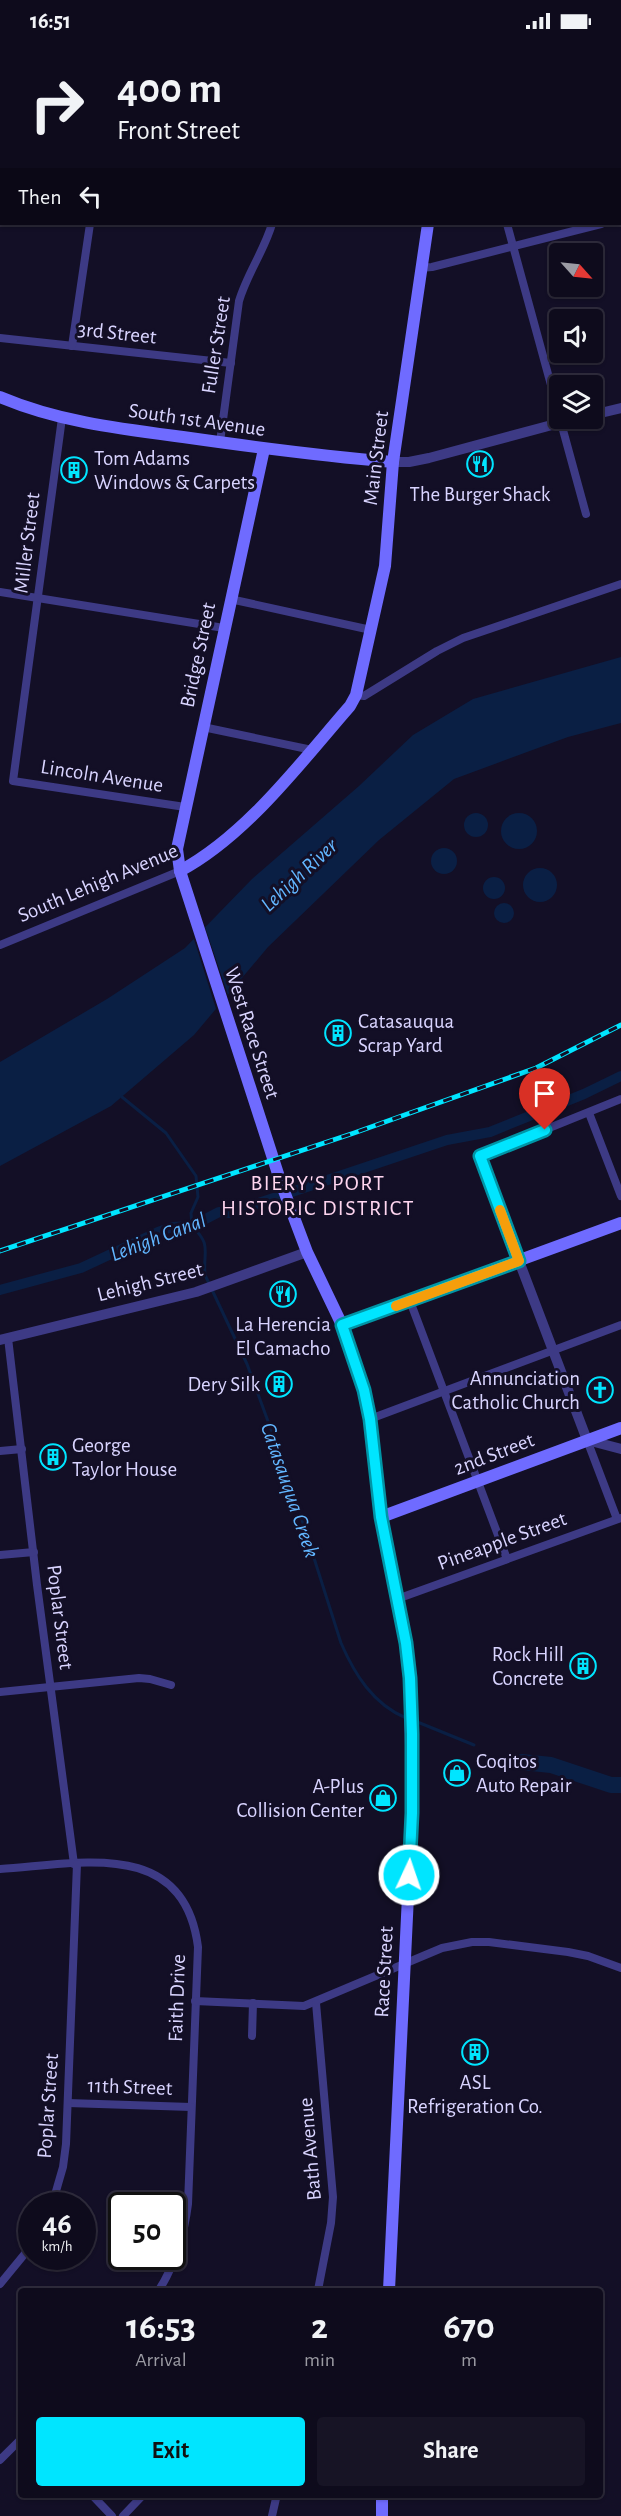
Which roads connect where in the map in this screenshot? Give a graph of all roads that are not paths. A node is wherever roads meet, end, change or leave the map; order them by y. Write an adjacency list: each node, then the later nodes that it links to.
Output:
1 (90, 225): 9 (street)
2 (272, 225): 10 (street, Fuller Street)
3 (428, 225): 7 (main road, Main Street)
4 (507, 225): 6 (street)
5 (597, 225): 6 (street)
6 (513, 246): 7 (street); 11 (street)
7 (420, 268): 20 (main road, Main Street)
8 (0, 338): 9 (street, 3rd Street)
9 (72, 346): 10 (street, 3rd Street)
10 (231, 363): 18 (street, Fuller Street)
11 (549, 379)
12 (0, 397): 15 (main road, South 1st Avenue)
13 (621, 408): 14 (street)
14 (603, 412)
15 (62, 418): 18 (main road, South 1st Avenue); 24 (street, Miller Street)
16 (549, 423): 20 (street)
17 (562, 429): 21 (street)
18 (220, 442): 19 (main road, South 1st Avenue)
19 (264, 449): 20 (main road, South 1st Avenue); 25 (main road, Bridge Street)
20 (393, 462): 27 (main road, Main Street)
21 (586, 514)
22 (621, 584): 28 (street)
23 (0, 592): 24 (street)
24 (38, 598): 26 (street); 31 (street, Miller Street)
25 (230, 599): 26 (main road, Bridge Street); 27 (street)
26 (224, 628): 29 (main road, Bridge Street)
27 (371, 630): 28 (main road, Main Street)
28 (356, 694): 30 (main road, South Lehigh Avenue)
29 (203, 727): 30 (street); 32 (main road, Bridge Street)
30 (312, 750): 33 (main road, South Lehigh Avenue)
31 (13, 781): 32 (street, Lincoln Avenue)
32 (185, 807): 33 (main road, Bridge Street)
33 (180, 871): 34 (street, South Lehigh Avenue); 38 (main road, West Race Street)
34 (0, 945)
35 (621, 1099): 36 (street)
36 (589, 1113): 37 (street); 41 (street)
37 (621, 1196)
38 (289, 1206): 40 (main road, Race Street)
39 (621, 1223): 41 (main road)
40 (307, 1252): 43 (main road, Race Street); 45 (street, Lehigh Street)
41 (519, 1261): 42 (main road); 46 (street)
42 (410, 1301): 43 (main road); 47 (street)
43 (342, 1325): 48 (main road, Race Street)
44 (621, 1325): 46 (street)
45 (4, 1339): 51 (street, Poplar Street)
46 (553, 1351): 47 (street); 50 (street)
47 (445, 1391): 48 (street); 54 (street)
48 (370, 1419): 55 (main road, Race Street)
49 (621, 1428): 50 (main road, 2nd Street)
50 (586, 1440): 52 (street); 54 (main road, 2nd Street); 56 (street)
51 (22, 1449): 53 (street); 57 (street, Poplar Street)
52 (621, 1449)
53 (0, 1451)
54 (479, 1481): 55 (main road, 2nd Street); 59 (street)
55 (381, 1517): 60 (main road, Race Street)
56 (619, 1518): 59 (street, Pineapple Street)
57 (34, 1552): 58 (street); 62 (street, Poplar Street)
58 (0, 1555)
59 (507, 1559): 60 (street, Pineapple Street)
60 (397, 1599): 66 (main road, Race Street)
61 (171, 1685): 62 (street)
62 (51, 1687): 63 (street); 64 (street, Poplar Street)
63 (0, 1692)
64 (75, 1864): 65 (street, Faith Drive); 68 (street, Faith Drive); 72 (street, Poplar Street)
65 (0, 1869)
66 (403, 1963): 67 (street); 70 (street); 79 (main road, Race Street)
67 (621, 1968)
68 (195, 2001): 69 (street); 73 (street, Faith Drive)
69 (253, 2003): 70 (street); 71 (street)
70 (316, 2003): 78 (street, Bath Avenue)
71 (252, 2036)
72 (68, 2103): 73 (street, 11th Street); 74 (street, Poplar Street)
73 (191, 2107): 77 (street, Faith Drive)
74 (56, 2192)
75 (18, 2262): 76 (street)
76 (0, 2284)
77 (160, 2288)
78 (318, 2288)
79 (389, 2288)
80 (18, 2442): 81 (street)
81 (0, 2460)
82 (95, 2498): 86 (street)
83 (140, 2498): 87 (street)
84 (276, 2498): 88 (street)
85 (382, 2498): 89 (main road)
86 (112, 2516)
87 (123, 2516)
88 (272, 2516)
89 (382, 2516)

